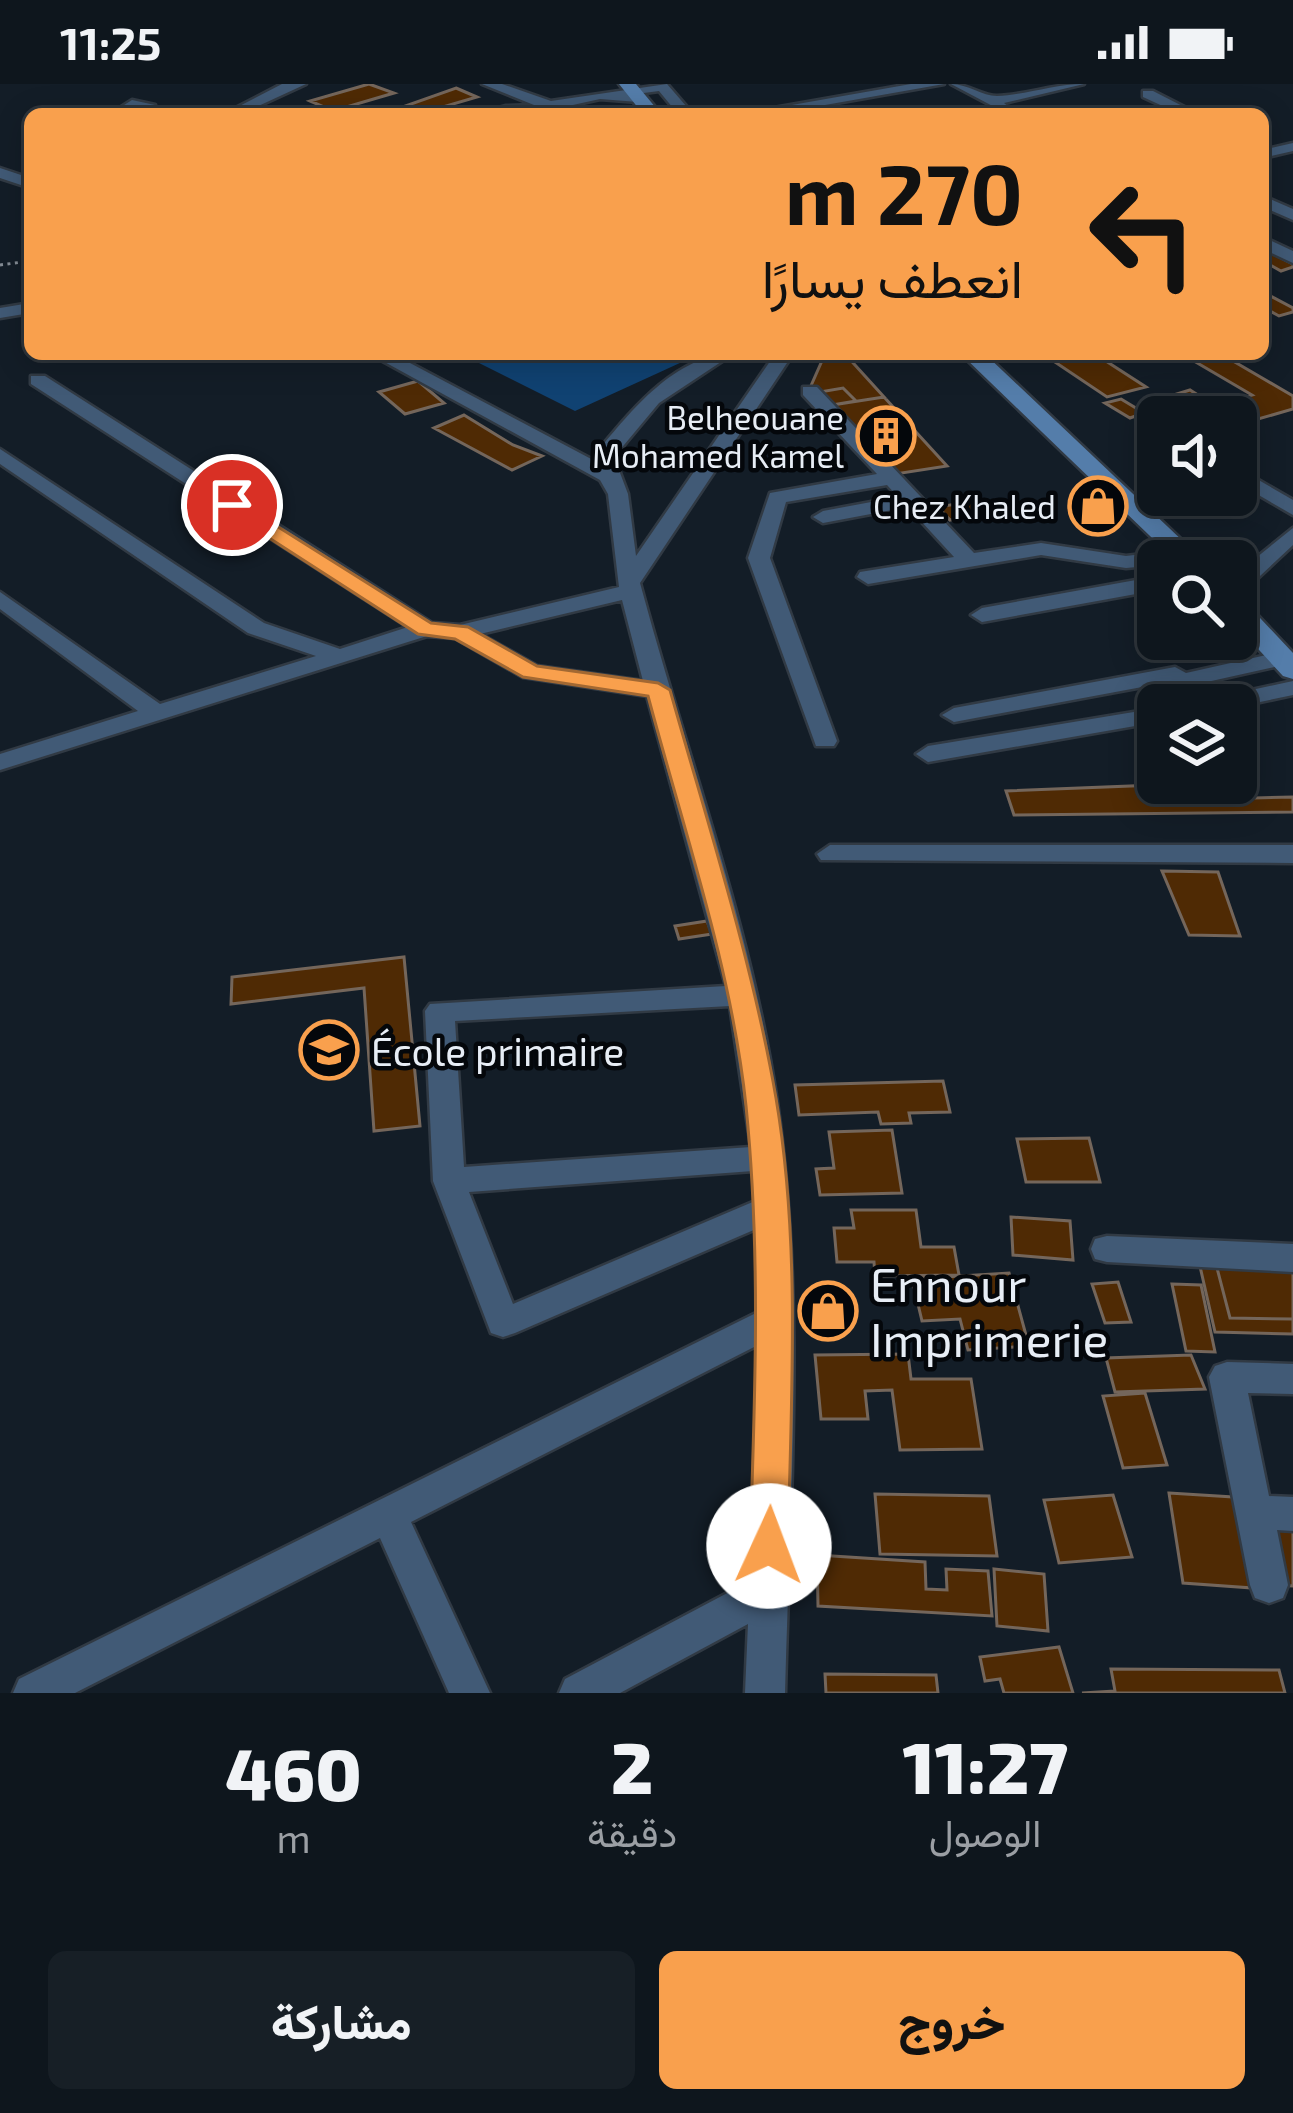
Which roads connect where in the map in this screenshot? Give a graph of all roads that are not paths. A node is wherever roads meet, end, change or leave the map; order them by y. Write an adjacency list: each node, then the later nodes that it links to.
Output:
1 (242, 84): 10 (street)
2 (299, 84): 10 (street)
3 (489, 84): 13 (street)
4 (582, 84): 12 (street)
5 (937, 84): 19 (street)
6 (958, 84): 20 (street)
7 (1077, 84): 21 (street)
8 (666, 86): 9 (street)
9 (630, 89): 12 (street)
10 (274, 90): 16 (street)
11 (1148, 94): 22 (street)
12 (600, 95): 13 (street)
13 (547, 104): 17 (street); 18 (street)
14 (148, 105): 15 (street)
15 (126, 108)
16 (242, 108)
17 (536, 108)
18 (555, 108)
19 (822, 108)
20 (999, 108)
21 (1008, 108)
22 (1178, 108)
23 (390, 360): 30 (street)
24 (714, 360): 30 (street)
25 (780, 360): 42 (street)
26 (978, 360): 37 (main road)
27 (38, 380): 46 (street)
28 (810, 391): 31 (street)
29 (0, 455): 49 (street)
30 (608, 476): 42 (street)
31 (892, 478): 32 (street); 57 (street)
32 (913, 500): 35 (street); 38 (street)
33 (1292, 502): 34 (street)
34 (1257, 506)
35 (823, 517)
36 (1293, 534): 40 (street)
37 (1169, 540)
38 (967, 558): 39 (street); 41 (street)
39 (1137, 561)
40 (1257, 567)
41 (868, 577)
42 (630, 587): 48 (street); 52 (street)
43 (1137, 587): 45 (street)
44 (0, 599): 54 (street)
45 (982, 615)
46 (426, 629): 48 (street); 49 (street)
47 (1257, 631): 50 (main road)
48 (460, 632): 52 (street)
49 (336, 655): 54 (street)
50 (1288, 664): 55 (street)
51 (1293, 688): 53 (street)
52 (658, 690): 62 (street)
53 (1257, 696)
54 (156, 713): 59 (street)
55 (954, 715)
56 (1137, 719): 58 (street)
57 (825, 741)
58 (928, 754)
59 (0, 762)
60 (830, 854): 61 (street)
61 (1293, 854)
62 (741, 995): 63 (street); 64 (street)
63 (766, 1158): 64 (street); 65 (street)
64 (449, 1181): 65 (street)
65 (770, 1209): 68 (street)
66 (1107, 1249): 67 (street)
67 (1293, 1258)
68 (775, 1320): 71 (street); 74 (street)
69 (1293, 1379): 70 (street)
70 (1254, 1512): 72 (street); 73 (street)
71 (388, 1514): 75 (street); 76 (street)
72 (1293, 1514)
73 (1269, 1585)
74 (768, 1592): 77 (street); 78 (street)
75 (33, 1693)
76 (470, 1693)
77 (579, 1693)
78 (765, 1693)

